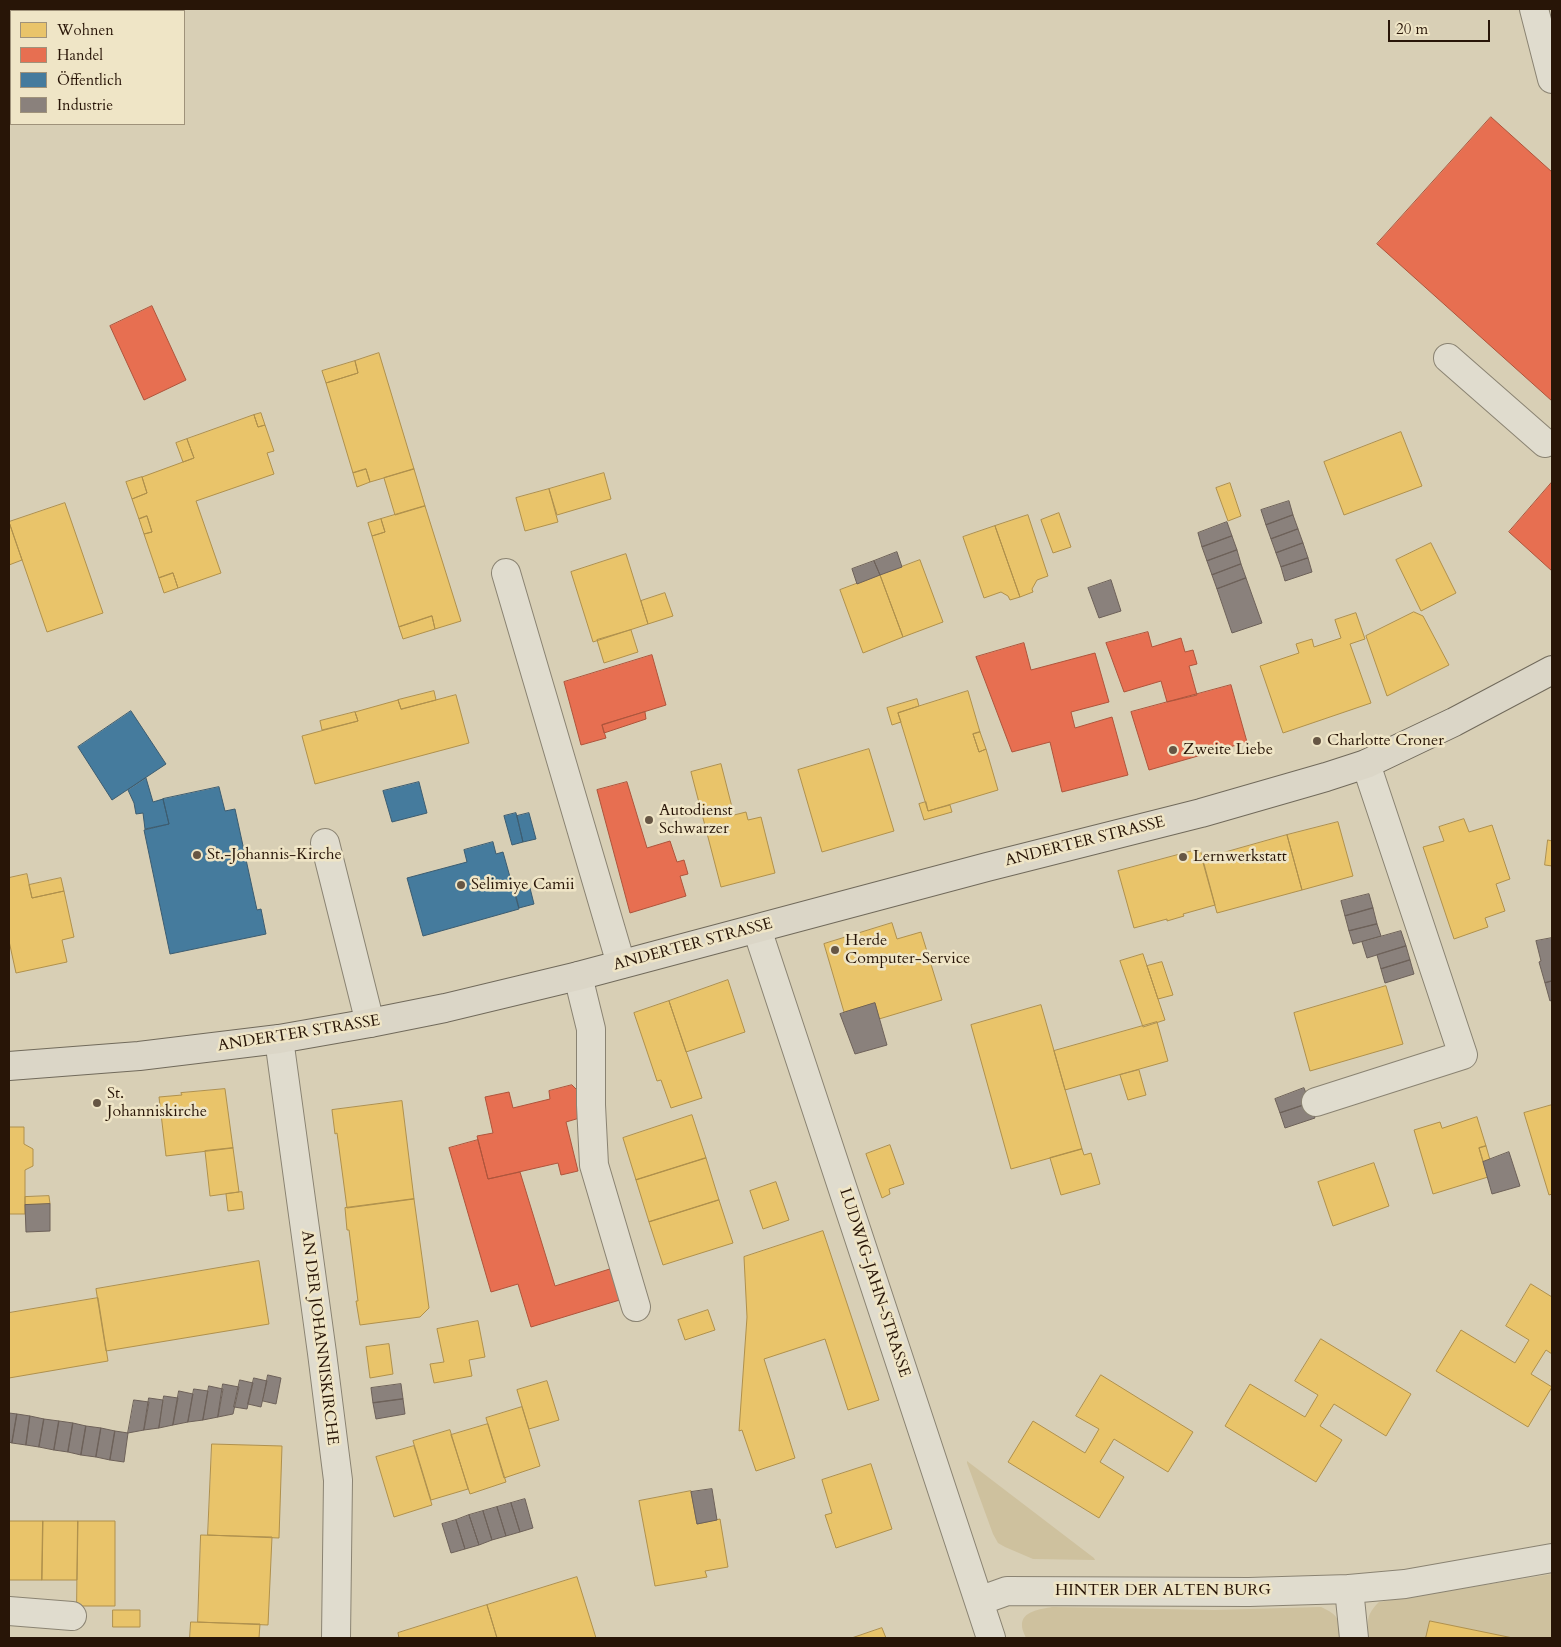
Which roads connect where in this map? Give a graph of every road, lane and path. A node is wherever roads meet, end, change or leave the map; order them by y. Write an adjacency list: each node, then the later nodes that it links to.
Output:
1 (1534, 9): 2 (street)
2 (1552, 78)
3 (1448, 358): 4 (street)
4 (1545, 443)
5 (506, 573): 10 (street)
6 (1552, 670): 7 (main road, ANDERTER STRASSE)
7 (1366, 764): 9 (main road, ANDERTER STRASSE); 15 (street)
8 (325, 843): 12 (street)
9 (757, 929): 10 (main road, ANDERTER STRASSE); 19 (street, LUDWIG-JAHN-STRASSE)
10 (621, 964): 11 (main road, ANDERTER STRASSE)
11 (578, 976): 12 (main road, ANDERTER STRASSE); 16 (street)
12 (370, 1024): 13 (main road, ANDERTER STRASSE)
13 (280, 1039): 14 (main road, ANDERTER STRASSE); 22 (street, AN DER JOHANNISKIRCHE)
14 (9, 1066)
15 (1316, 1102)
16 (636, 1307)
17 (1552, 1558): 18 (street, HINTER DER ALTEN BURG)
18 (1349, 1588): 19 (street, HINTER DER ALTEN BURG); 24 (street)
19 (979, 1601): 23 (street, LUDWIG-JAHN-STRASSE)
20 (9, 1610): 21 (street)
21 (72, 1616)
22 (336, 1638)
23 (991, 1638)
24 (1354, 1638)

